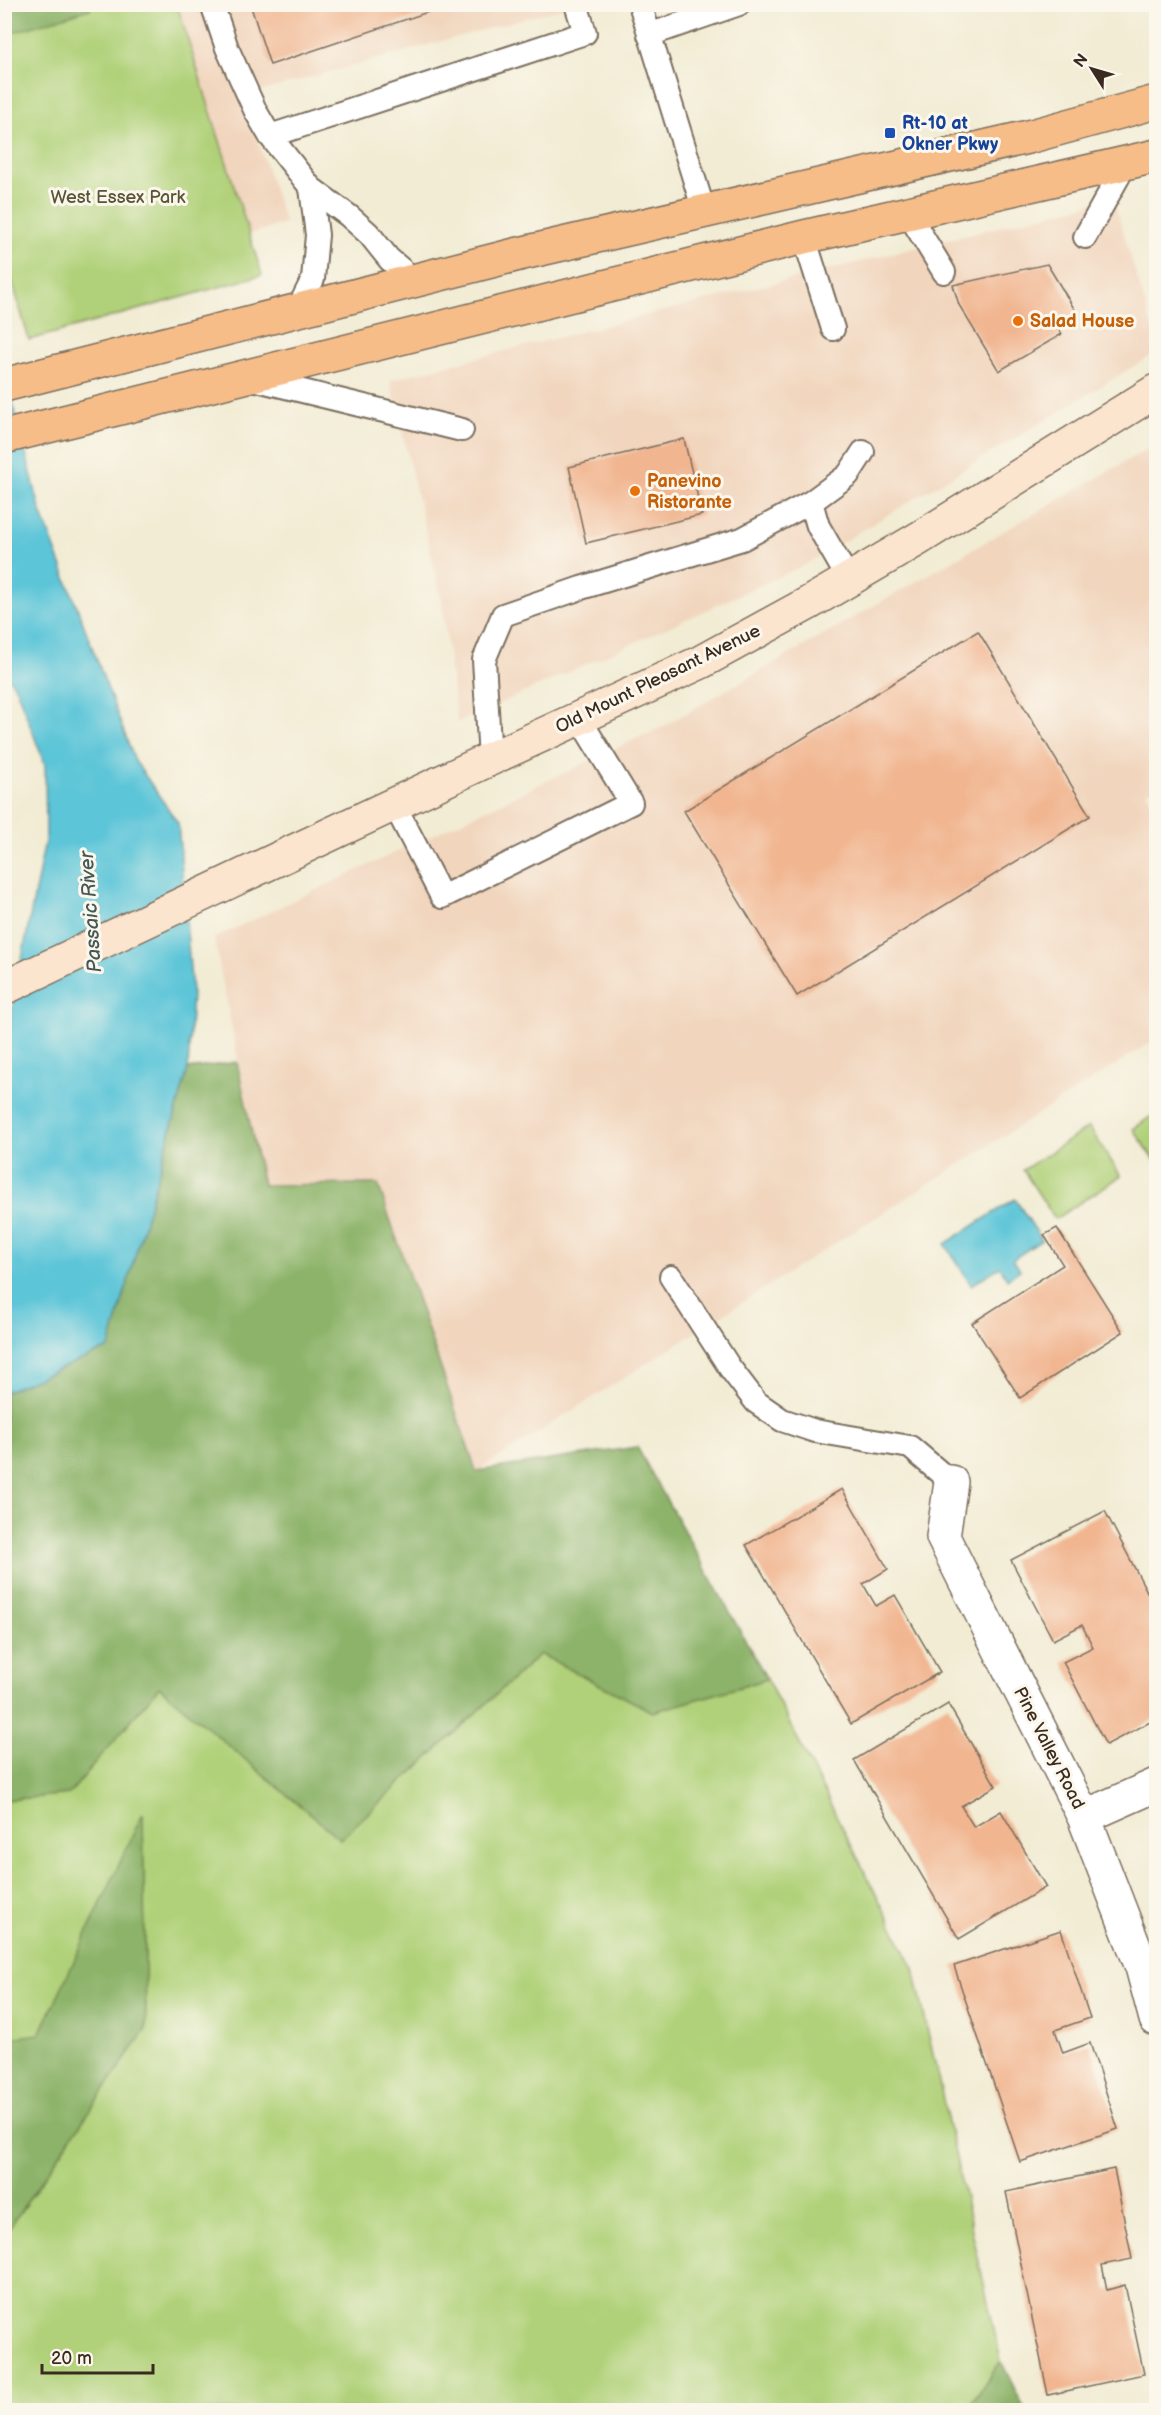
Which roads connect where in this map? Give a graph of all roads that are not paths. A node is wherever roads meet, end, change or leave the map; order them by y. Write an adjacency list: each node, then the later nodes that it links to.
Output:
1 (212, 4): 7 (lane)
2 (576, 4): 7 (lane)
3 (640, 4): 5 (lane)
4 (739, 4): 5 (lane)
5 (650, 34): 10 (lane)
6 (1156, 102): 10 (main road)
7 (270, 136): 9 (lane)
8 (1141, 160): 11 (main road); 13 (lane)
9 (311, 188): 15 (lane); 16 (lane)
10 (704, 211): 15 (main road)
11 (908, 213): 12 (main road); 14 (lane)
12 (804, 237): 17 (lane); 18 (main road)
13 (1085, 237)
14 (944, 272)
15 (415, 281): 16 (main road)
16 (297, 311): 19 (main road)
17 (833, 329)
18 (244, 377): 21 (lane); 22 (main road)
19 (4, 385)
20 (1156, 391): 25 (street, Old Mount Pleasant Avenue)
21 (462, 430)
22 (4, 437)
23 (863, 452): 24 (lane)
24 (811, 502): 25 (lane); 27 (lane)
25 (849, 580): 26 (street, Old Mount Pleasant Avenue)
26 (579, 718): 27 (street, Old Mount Pleasant Avenue); 28 (lane)
27 (490, 759): 28 (street, Old Mount Pleasant Avenue)
28 (394, 804): 29 (street, Old Mount Pleasant Avenue)
29 (4, 988)
30 (671, 1277): 31 (lane)
31 (951, 1482): 33 (street, Pine Valley Road)
32 (1156, 1785): 33 (street)
33 (1084, 1817): 34 (street, Pine Valley Road)
34 (1156, 2019)

